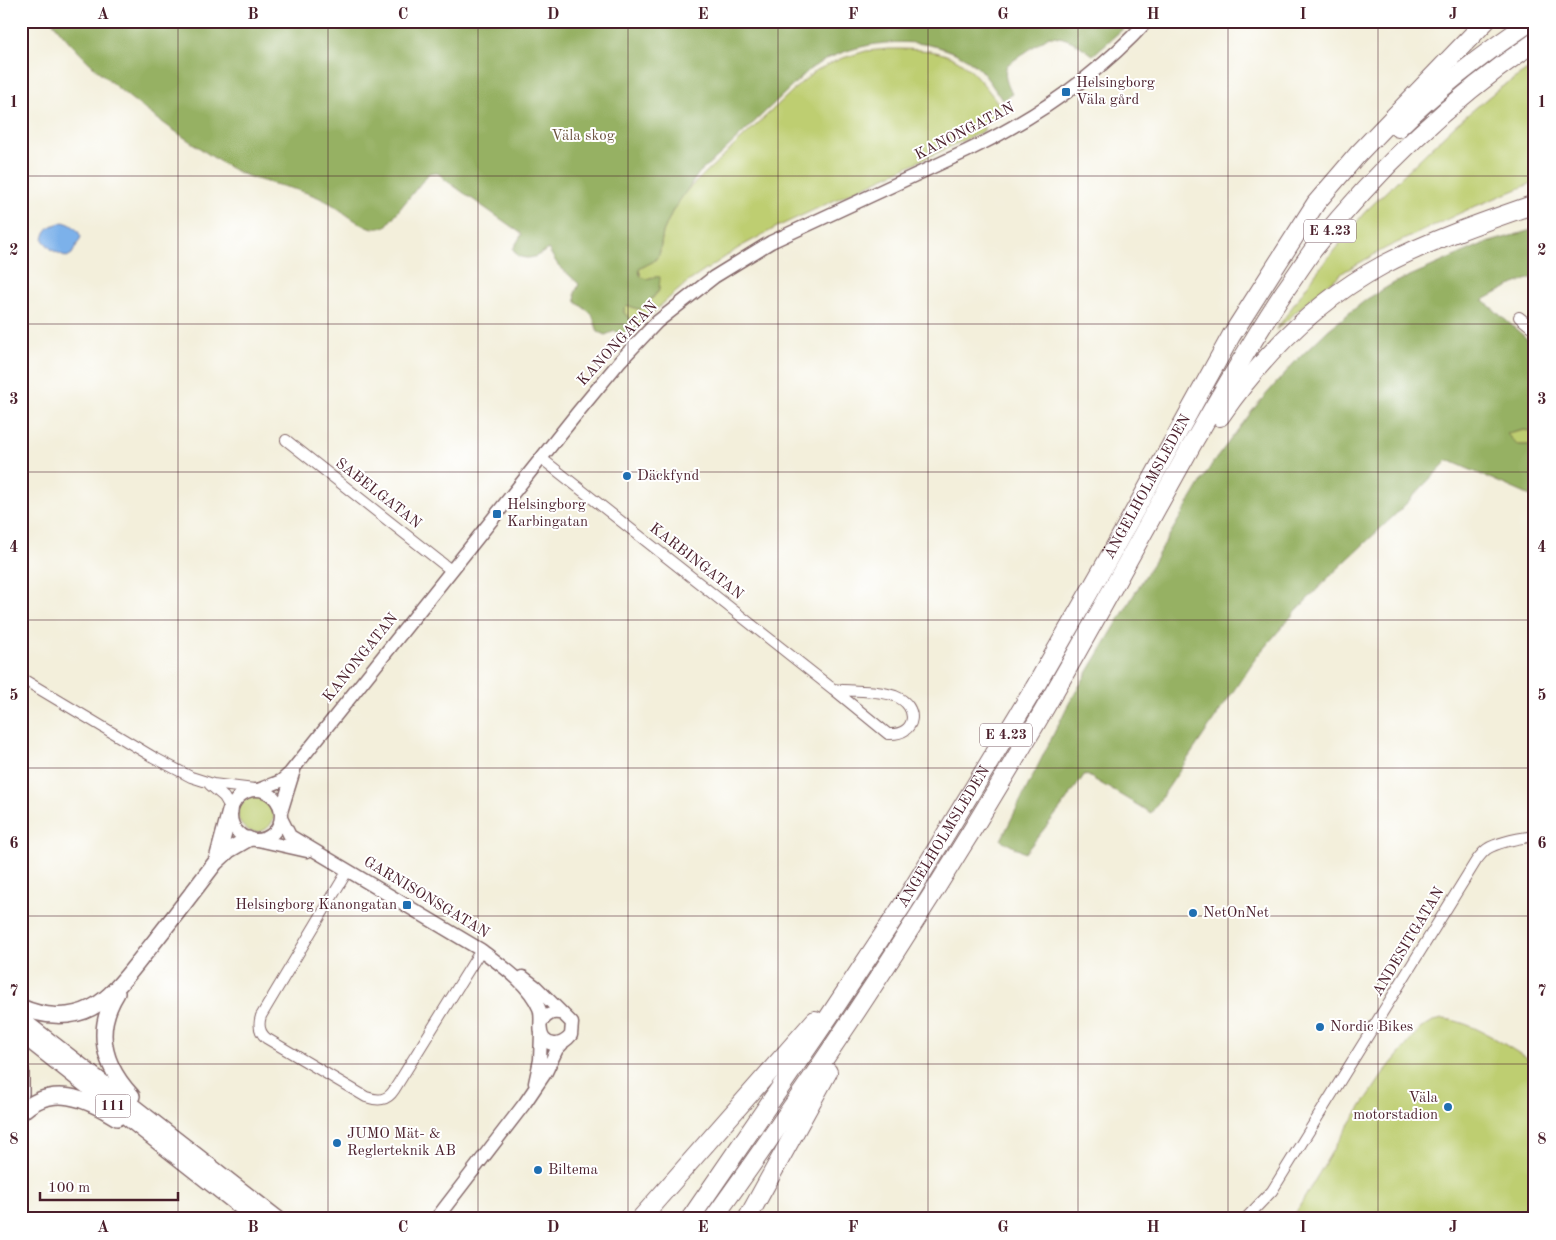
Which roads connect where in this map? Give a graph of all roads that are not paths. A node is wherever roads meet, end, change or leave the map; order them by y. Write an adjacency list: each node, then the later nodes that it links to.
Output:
1 (1147, 21): 10 (street, KANONGATAN)
2 (1486, 21): 6 (highway)
3 (1532, 21): 6 (highway, E 4.23)
4 (1535, 42): 11 (highway, E 4.23)
5 (1535, 204): 11 (highway)
6 (1297, 236): 27 (highway, ÄNGELHOLMSLEDEN / E 4.23)
7 (1519, 317): 8 (street)
8 (1535, 330)
9 (286, 440): 12 (street, SABELGATAN)
10 (541, 458): 12 (street, KANONGATAN); 14 (street, KARBINGATAN)
11 (1180, 466): 25 (highway, ÄNGELHOLMSLEDEN / E 4.23)
12 (452, 571): 15 (street, KANONGATAN)
13 (21, 678): 16 (street)
14 (833, 690): 14 (street, KARBINGATAN)
15 (295, 767): 17 (street, KANONGATAN); 19 (street, KANONGATAN)
16 (207, 783): 17 (street); 18 (street)
17 (256, 789): 18 (street); 19 (street)
18 (231, 810): 21 (street); 23 (main road)
19 (281, 815): 21 (street); 22 (street, GARNISONSGATAN)
20 (1535, 836): 42 (street, ANDESITGATAN)
21 (251, 840): 22 (street, GARNISONSGATAN); 23 (main road)
22 (326, 857): 24 (street, GARNISONSGATAN)
23 (215, 863): 29 (main road)
24 (348, 870): 26 (street, GARNISONSGATAN); 26 (street)
25 (900, 943): 48 (highway, ÄNGELHOLMSLEDEN / E 4.23); 49 (highway)
26 (481, 950): 28 (street, GARNISONSGATAN)
27 (862, 967): 46 (highway); 47 (highway, ÄNGELHOLMSLEDEN / E 4.23)
28 (507, 970): 31 (street, GARNISONSGATAN); 33 (street, GARNISONSGATAN)
29 (126, 977): 30 (main road); 40 (main road)
30 (21, 1007)
31 (564, 1014): 33 (street); 35 (street, GARNISONSGATAN)
32 (21, 1019): 40 (main road, 111)
33 (542, 1027): 35 (street); 37 (street, GARNISONSGATAN)
34 (21, 1034): 41 (main road, 111)
35 (562, 1044): 37 (street, GARNISONSGATAN)
36 (21, 1071): 38 (main road)
37 (534, 1087): 45 (street, GARNISONSGATAN)
38 (21, 1094)
39 (21, 1113): 41 (main road)
40 (182, 1143): 44 (main road, 111)
41 (205, 1178): 43 (main road, 111)
42 (1247, 1217)
43 (256, 1219)
44 (278, 1219)
45 (436, 1219)
46 (640, 1219)
47 (690, 1219)
48 (713, 1219)
49 (747, 1219)

